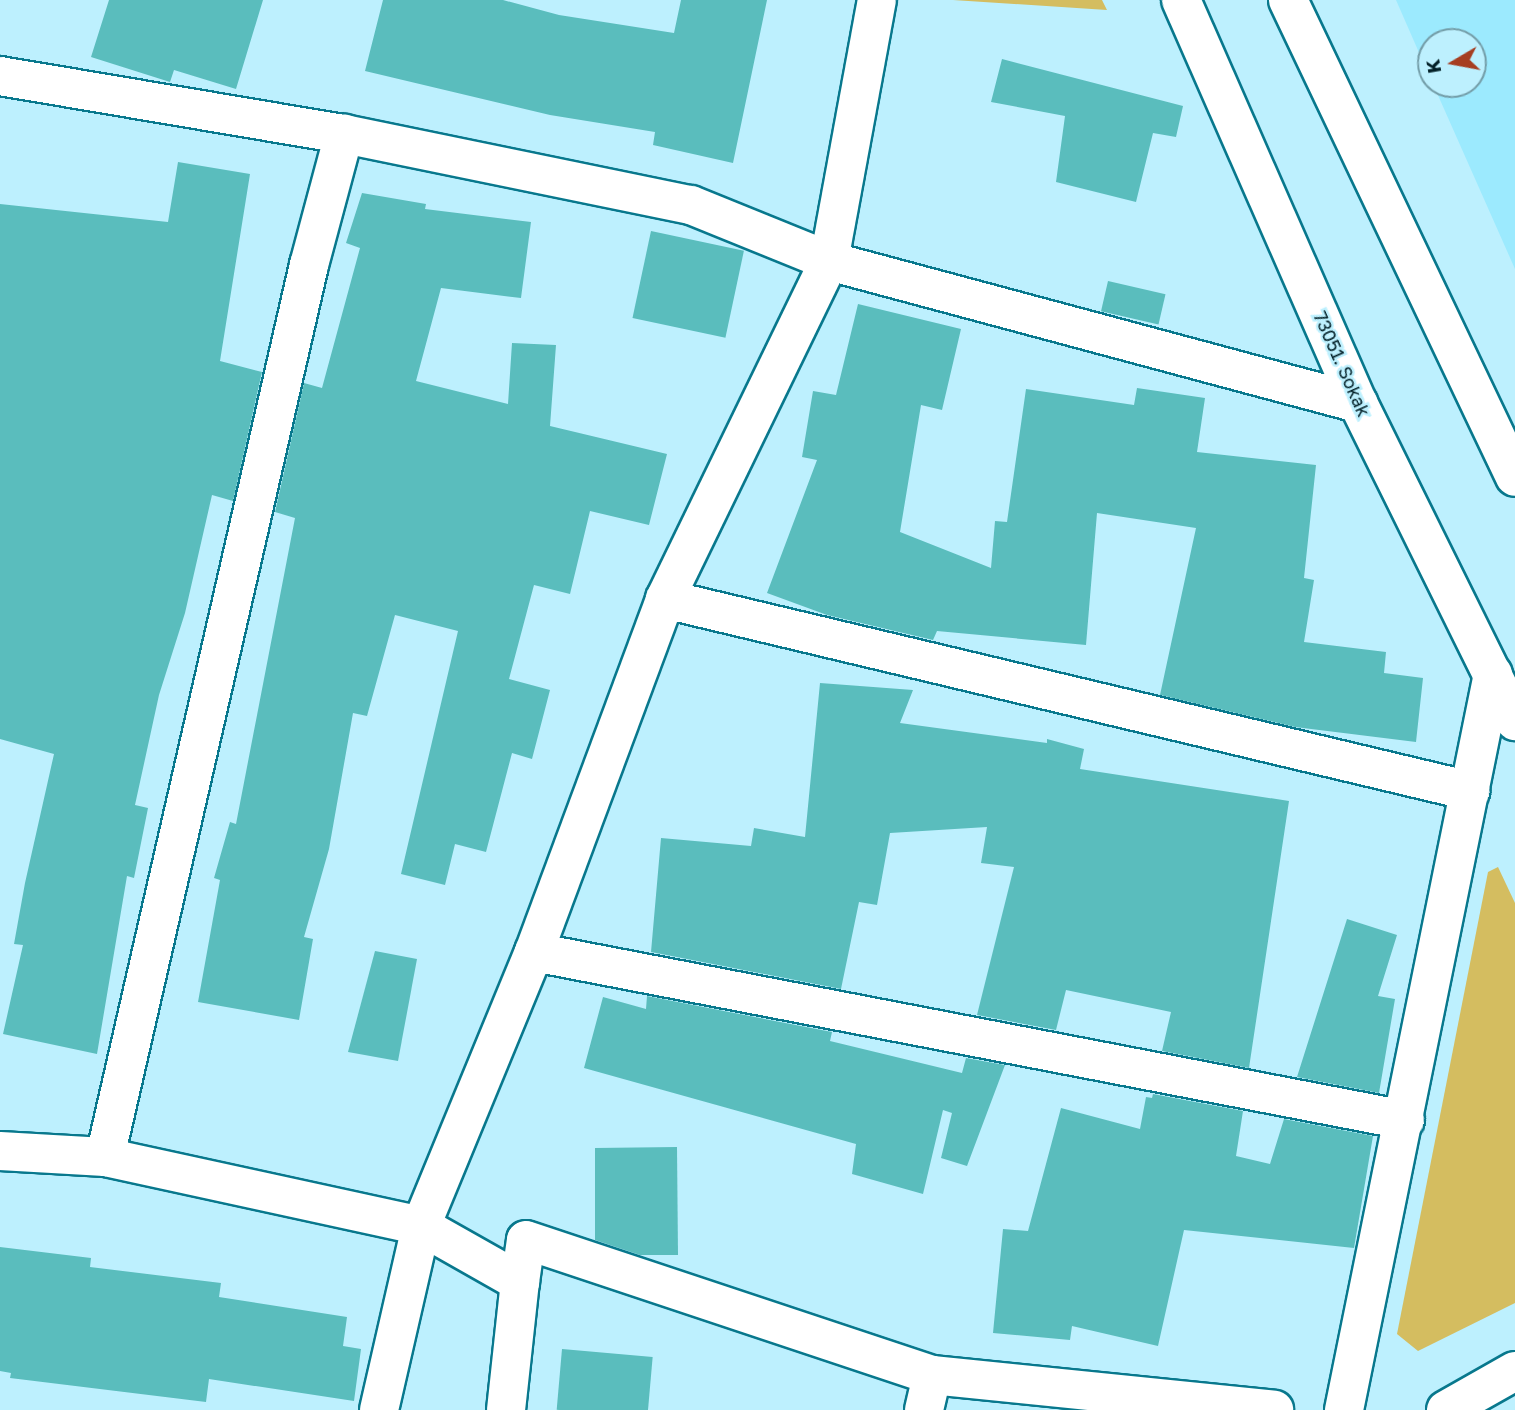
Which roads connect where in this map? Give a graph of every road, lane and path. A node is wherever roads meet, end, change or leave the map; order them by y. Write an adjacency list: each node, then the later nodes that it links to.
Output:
1 (877, 0): 6 (street)
2 (1181, 0): 7 (street, 73051. Sokak)
3 (1288, 0): 8 (street)
4 (0, 76): 5 (street)
5 (344, 134): 6 (street); 16 (street)
6 (829, 261): 7 (street); 9 (street)
7 (1358, 403): 10 (street, 73051. Sokak)
8 (1515, 477)
9 (665, 599): 12 (street); 13 (street)
10 (1493, 674): 11 (street, 73051. Sokak); 12 (street)
11 (1515, 721)
12 (1470, 791): 14 (street)
13 (534, 952): 14 (street); 17 (street)
14 (1405, 1120): 24 (street)
15 (0, 1151): 16 (street)
16 (105, 1157): 17 (street)
17 (421, 1226): 18 (street); 21 (street)
18 (520, 1282): 20 (street); 22 (street)
19 (1515, 1371): 25 (street)
20 (928, 1393): 23 (street)
21 (379, 1410)
22 (506, 1410)
23 (1274, 1410)
24 (1344, 1410)
25 (1446, 1410)

